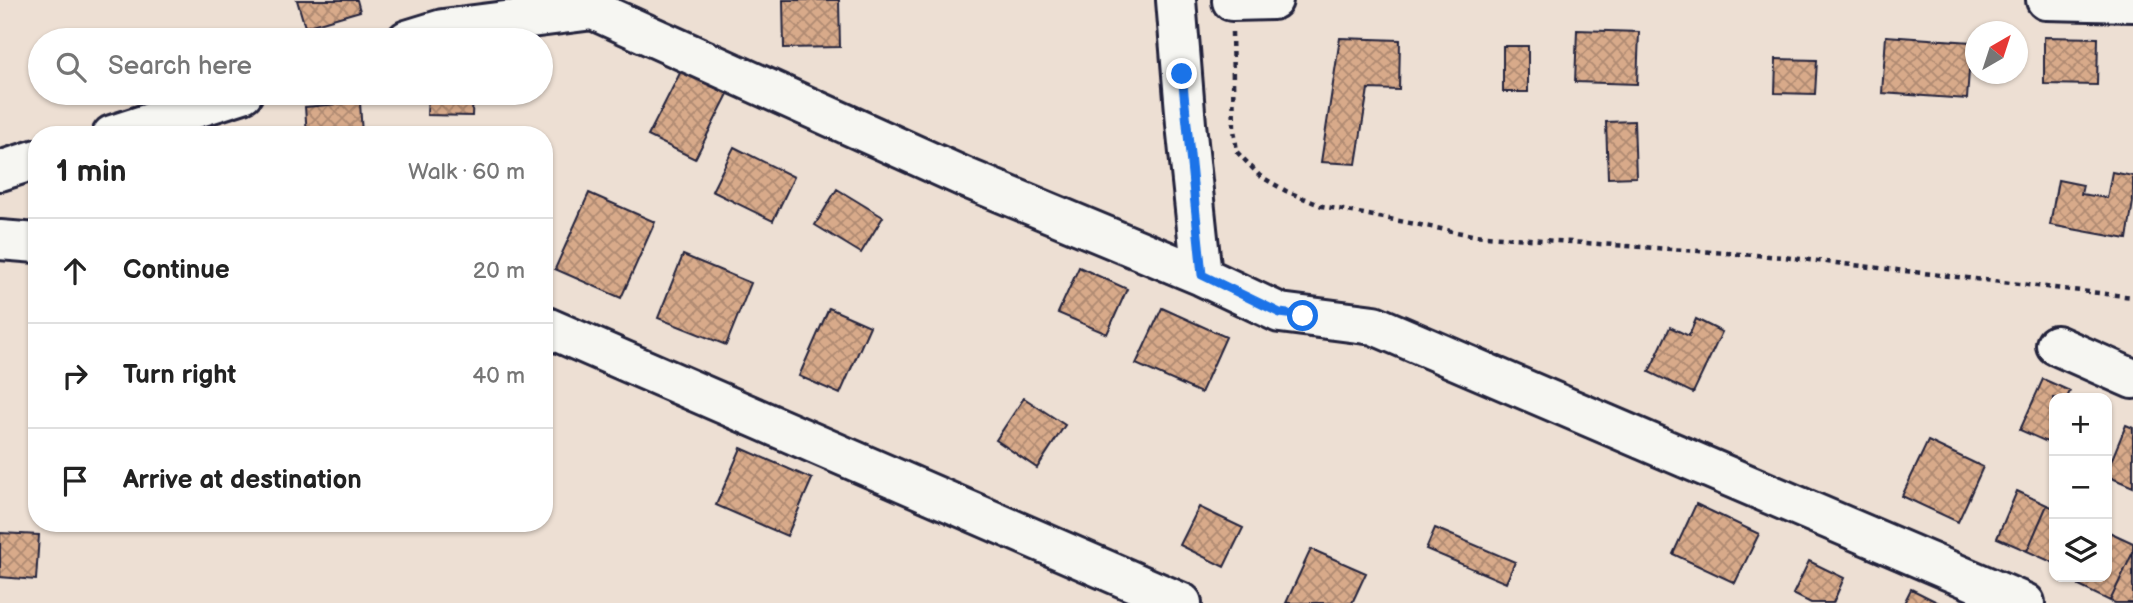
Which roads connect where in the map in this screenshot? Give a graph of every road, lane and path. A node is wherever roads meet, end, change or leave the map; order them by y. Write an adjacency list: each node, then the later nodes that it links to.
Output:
1 (1176, 0): 14 (street)
2 (1273, 0): 4 (street)
3 (2046, 0): 5 (street)
4 (1232, 1): 15 (path)
5 (2133, 2)
6 (610, 5): 7 (street); 14 (street)
7 (450, 28)
8 (206, 105): 9 (street)
9 (140, 126)
10 (28, 162): 11 (street)
11 (0, 171)
12 (0, 240): 13 (street)
13 (28, 242)
14 (1202, 275): 20 (street)
15 (2133, 297)
16 (553, 331): 19 (street)
17 (2056, 345): 18 (street)
18 (2133, 379)
19 (1182, 603)
20 (2025, 603)

